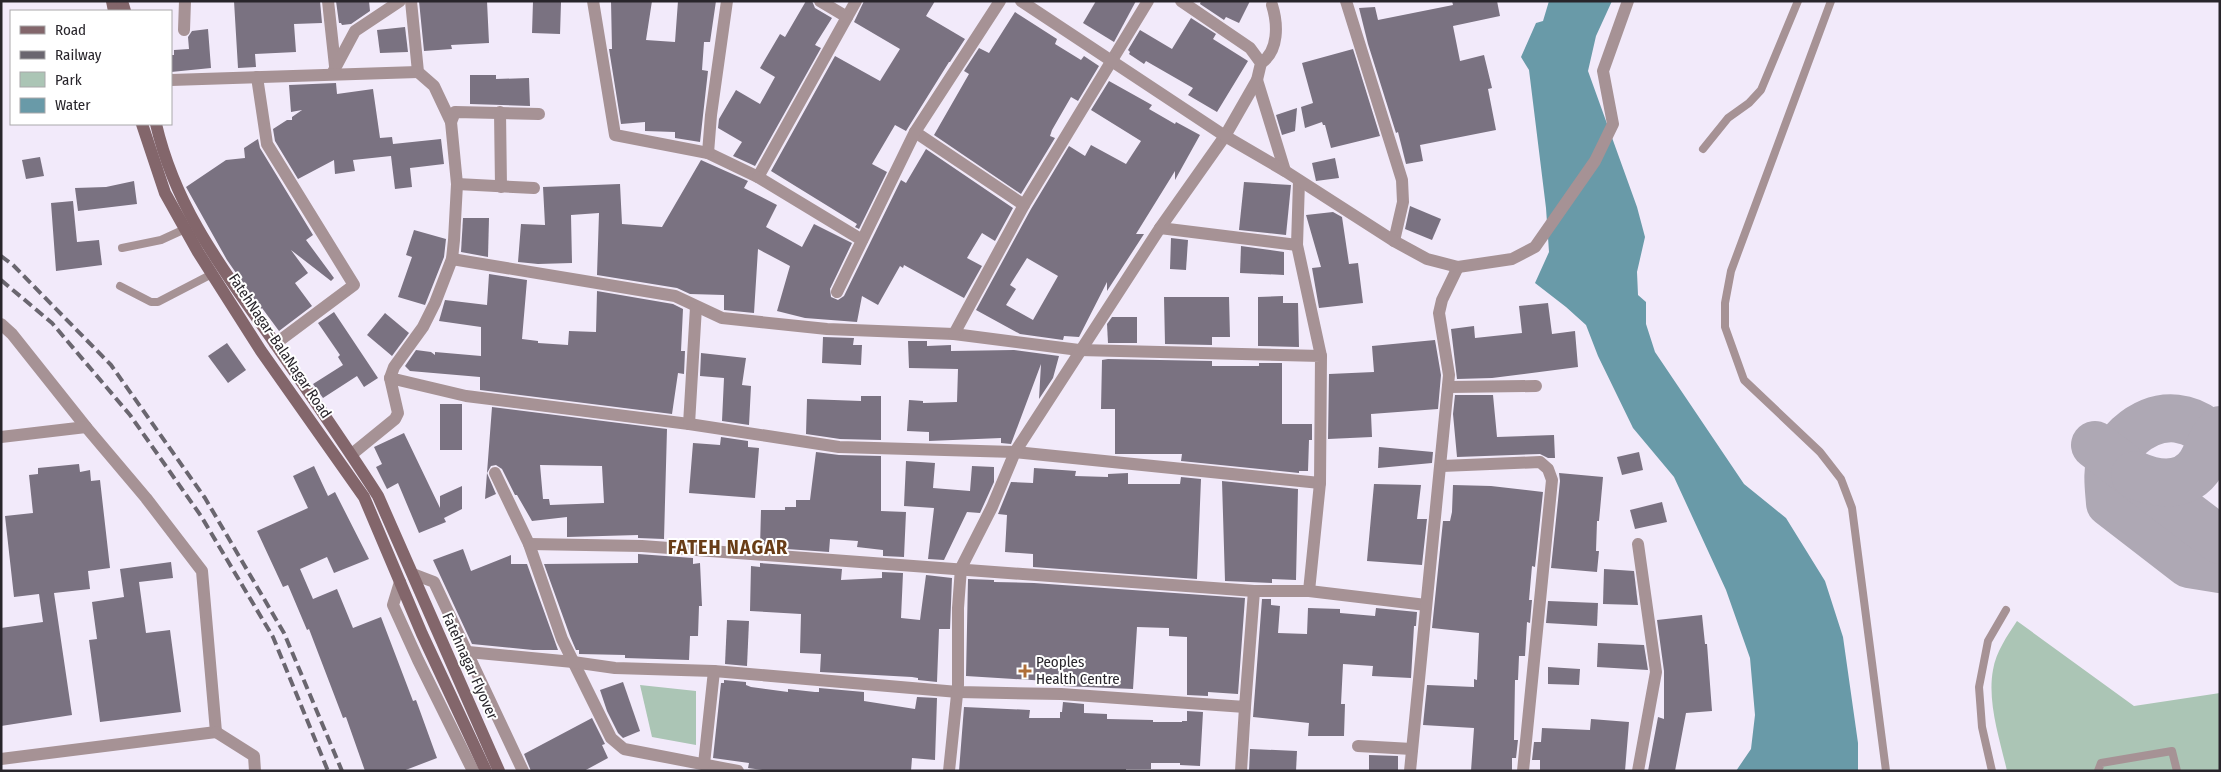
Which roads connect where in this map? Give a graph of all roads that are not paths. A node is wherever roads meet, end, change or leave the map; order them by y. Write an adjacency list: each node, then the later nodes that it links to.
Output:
1 (185, 1): 19 (street)
2 (328, 1): 22 (street)
3 (400, 1): 22 (street)
4 (411, 1): 23 (street)
5 (593, 1): 35 (street)
6 (727, 1): 35 (street)
7 (820, 1): 18 (street)
8 (856, 1): 18 (street)
9 (1000, 1): 32 (street)
10 (1021, 1): 20 (street)
11 (1148, 1): 20 (street)
12 (1181, 1): 21 (street)
13 (1346, 1): 46 (street)
14 (1628, 1): 50 (street)
15 (1798, 1): 34 (lane)
16 (1830, 1): 101 (lane)
17 (1272, 6): 21 (street)
18 (847, 17): 37 (street)
19 (184, 30)
20 (1112, 61): 33 (street); 42 (street)
21 (1261, 63): 26 (street)
22 (333, 70): 23 (street); 24 (street)
23 (418, 72): 29 (street)
24 (257, 77): 25 (street); 57 (street)
25 (172, 80)
26 (1257, 80): 33 (street); 36 (street)
27 (500, 112): 28 (street); 29 (street); 40 (street)
28 (539, 114)
29 (451, 122): 39 (street)
30 (142, 125): 44 (main road, FatehNagar-BalaNagar Road)
31 (156, 125): 44 (main road)
32 (915, 132): 42 (street); 45 (street)
33 (1225, 136): 36 (street); 43 (street)
34 (1703, 149)
35 (708, 153): 37 (street)
36 (1284, 171): 38 (street)
37 (758, 177): 45 (street)
38 (1299, 181): 46 (street); 47 (street)
39 (457, 184): 40 (street); 49 (street)
40 (501, 186): 41 (street)
41 (534, 188)
42 (1024, 205): 56 (street)
43 (1160, 228): 47 (street); 58 (street)
44 (192, 234): 48 (lane); 51 (main road, FatehNagar-BalaNagar Road); 57 (main road, Fatehnagar Flyover)
45 (862, 240): 53 (street)
46 (1394, 241): 50 (street)
47 (1297, 244): 59 (street)
48 (122, 248)
49 (452, 259): 54 (street); 60 (street)
50 (1458, 267): 62 (street)
51 (212, 274): 52 (lane); 75 (main road, FatehNagar-BalaNagar Road)
52 (120, 286)
53 (836, 292)
54 (696, 306): 56 (street); 63 (street)
55 (1, 324): 64 (street)
56 (954, 334): 58 (street)
57 (275, 344): 67 (main road, Fatehnagar Flyover)
58 (1079, 350): 59 (street); 66 (street)
59 (1321, 356): 70 (street)
60 (390, 378): 63 (street); 67 (street)
61 (1536, 386): 62 (street)
62 (1448, 387): 68 (street)
63 (689, 424): 66 (street)
64 (86, 427): 65 (street); 85 (street)
65 (1, 437)
66 (1015, 452): 70 (street); 73 (street)
67 (352, 454): 74 (main road, Fatehnagar Flyover)
68 (1442, 466): 78 (street); 99 (street)
69 (495, 473): 71 (street)
70 (1320, 483): 77 (street)
71 (529, 544): 73 (street); 81 (street)
72 (1638, 544): 100 (street)
73 (961, 568): 76 (street); 83 (street)
74 (413, 574): 80 (street); 93 (main road, Fatehnagar Flyover)
75 (400, 582): 91 (street); 92 (main road, Fatehnagar Flyover)
76 (1254, 591): 77 (street); 84 (street)
77 (1309, 591): 78 (street)
78 (1426, 605): 87 (street)
79 (2006, 610): 102 (lane)
80 (468, 652): 81 (street); 94 (street)
81 (573, 662): 82 (street); 89 (street)
82 (714, 671): 83 (street); 89 (street)
83 (958, 692): 84 (street); 96 (street)
84 (1245, 707): 97 (street)
85 (216, 732): 88 (street); 90 (street)
86 (1358, 746): 87 (street)
87 (1412, 749): 98 (street)
88 (1, 759)
89 (704, 764): 95 (street)
90 (254, 771)
91 (473, 771)
92 (486, 771)
93 (499, 771)
94 (523, 771)
95 (738, 771)
96 (949, 771)
97 (1241, 771)
98 (1410, 771)
99 (1523, 771)
100 (1638, 771)
101 (1886, 771)
102 (1992, 771)
103 (2098, 771): 104 (lane)
104 (2177, 771)

